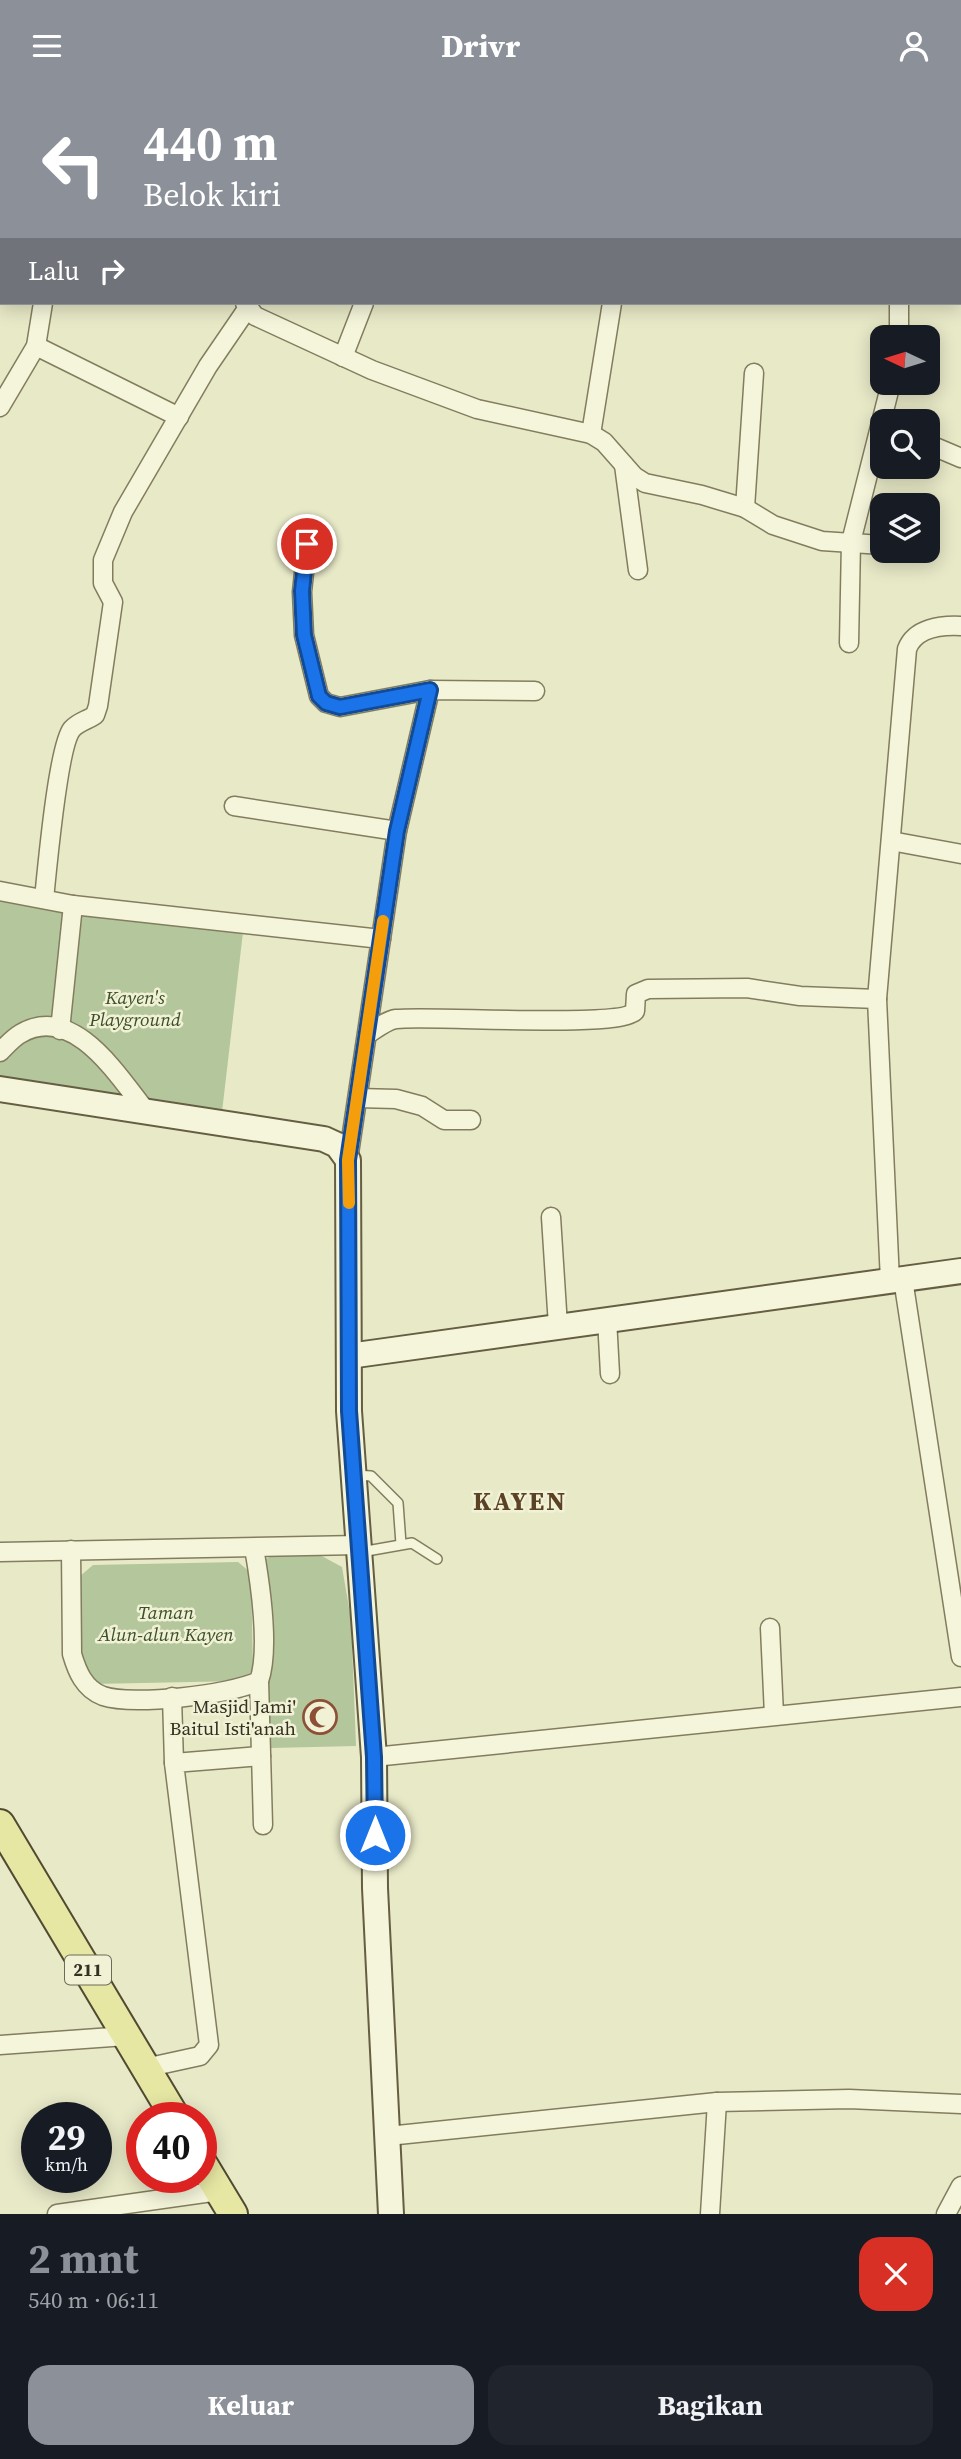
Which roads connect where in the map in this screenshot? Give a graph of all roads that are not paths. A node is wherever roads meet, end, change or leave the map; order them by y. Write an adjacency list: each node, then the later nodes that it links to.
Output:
1 (43, 305): 7 (street)
2 (363, 305): 8 (street)
3 (612, 305): 12 (street)
4 (899, 305): 6 (street)
5 (246, 306): 8 (street); 11 (street)
6 (900, 325)
7 (37, 346): 10 (street); 11 (street)
8 (343, 357): 12 (street)
9 (754, 373): 17 (street)
10 (0, 407)
11 (179, 418): 31 (street)
12 (591, 434): 15 (street)
13 (940, 449): 14 (street)
14 (961, 458)
15 (624, 465): 17 (street); 21 (street)
16 (870, 469): 18 (street)
17 (745, 508): 18 (street)
18 (851, 542): 20 (street); 23 (street)
19 (307, 544): 24 (street)
20 (870, 544)
21 (638, 570)
22 (961, 626): 28 (street)
23 (849, 643)
24 (430, 690): 25 (street); 27 (street)
25 (535, 691)
26 (234, 806): 27 (street)
27 (397, 831): 33 (street)
28 (891, 841): 29 (street); 34 (street)
29 (961, 854)
30 (0, 891): 31 (street)
31 (44, 899): 32 (street)
32 (73, 905): 33 (street); 35 (street)
33 (381, 939): 36 (street)
34 (877, 999): 36 (street); 45 (street)
35 (60, 1030): 37 (street); 40 (street)
36 (368, 1034): 39 (street)
37 (0, 1052)
38 (0, 1089): 40 (street)
39 (358, 1098): 41 (street); 42 (street)
40 (146, 1111): 42 (street)
41 (471, 1120)
42 (348, 1160): 48 (street)
43 (551, 1217): 47 (street)
44 (961, 1271): 45 (street)
45 (897, 1280): 46 (street); 58 (street)
46 (607, 1319): 47 (street); 49 (street)
47 (558, 1326): 48 (street)
48 (349, 1356): 50 (street)
49 (610, 1374)
50 (354, 1475): 51 (lane); 53 (street)
51 (401, 1544): 53 (lane); 56 (lane)
52 (254, 1548): 53 (street); 54 (street); 59 (street)
53 (359, 1549): 64 (street)
54 (71, 1550): 55 (street); 60 (street)
55 (0, 1552)
56 (437, 1559)
57 (770, 1628): 62 (street)
58 (961, 1657)
59 (258, 1681): 60 (street); 63 (street)
60 (172, 1697): 65 (street)
61 (961, 1697): 62 (street)
62 (774, 1715): 64 (street)
63 (261, 1756): 65 (street); 67 (street)
64 (374, 1757): 74 (street)
65 (174, 1763): 70 (street)
66 (0, 1824): 68 (main road, 211)
67 (263, 1825)
68 (126, 2036): 69 (street); 70 (main road, 211)
69 (0, 2045)
70 (145, 2068): 71 (main road, 211)
71 (166, 2102)
72 (717, 2102): 73 (street); 74 (street); 80 (street)
73 (961, 2103)
74 (388, 2136): 79 (street)
75 (961, 2186): 81 (street)
76 (217, 2188): 77 (main road)
77 (226, 2203): 78 (street)
78 (57, 2214)
79 (391, 2214)
80 (710, 2214)
81 (946, 2214)

